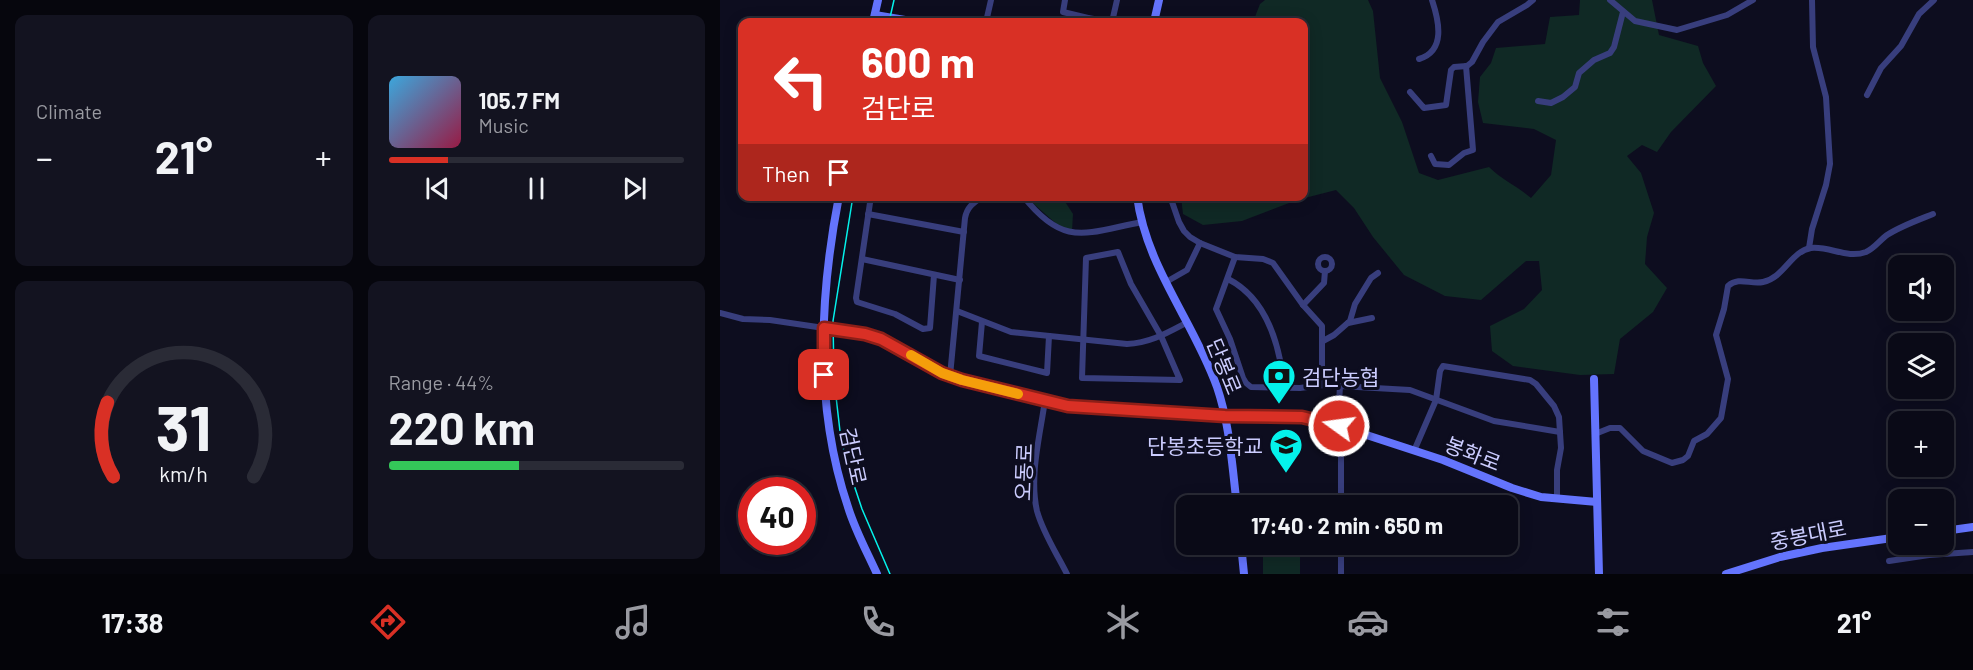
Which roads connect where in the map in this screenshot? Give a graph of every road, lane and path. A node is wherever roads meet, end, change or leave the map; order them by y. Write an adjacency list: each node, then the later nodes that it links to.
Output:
1 (878, 0): 13 (street)
2 (991, 0): 14 (street)
3 (1065, 0): 15 (street)
4 (1117, 0): 16 (street)
5 (1159, 0): 17 (street)
6 (1432, 0): 18 (street)
7 (1533, 0): 19 (street)
8 (1610, 0): 12 (street)
9 (1753, 0): 12 (street)
10 (1812, 0): 35 (street)
11 (1934, 0): 21 (street)
12 (1623, 12): 22 (street)
13 (874, 18)
14 (987, 18)
15 (1082, 18)
16 (1113, 18)
17 (1155, 18)
18 (1419, 59)
19 (1466, 66): 20 (street); 23 (street)
20 (1410, 92)
21 (1867, 95)
22 (1538, 101)
23 (1431, 156)
24 (838, 201): 51 (street, 검단로)
25 (870, 201): 30 (street)
26 (975, 201): 33 (street)
27 (1028, 201): 32 (street)
28 (1138, 201): 32 (street, 단봉로)
29 (1172, 201): 34 (street)
30 (868, 214): 33 (street); 37 (street)
31 (1933, 214): 35 (street)
32 (1142, 222): 43 (street, 단봉로)
33 (964, 232): 42 (street)
34 (1200, 243): 36 (street); 43 (street)
35 (1809, 248): 66 (street)
36 (1235, 257): 41 (street); 44 (street)
37 (862, 259): 40 (street); 40 (street)
38 (1325, 271): 44 (street)
39 (1378, 273): 50 (street)
40 (934, 275): 42 (street)
41 (1228, 279): 60 (street); 60 (street)
42 (960, 280): 45 (street)
43 (1166, 282): 49 (street, 단봉로)
44 (1303, 305): 55 (street)
45 (957, 311): 48 (street); 56 (street)
46 (720, 313): 51 (street)
47 (1372, 318): 50 (street)
48 (982, 322): 52 (street); 52 (street)
49 (1186, 323): 53 (street); 63 (street, 단봉로)
50 (1347, 323): 55 (street)
51 (824, 328): 56 (street, 봉화로); 79 (street, 검단로)
52 (1049, 336): 54 (street)
53 (1161, 336): 54 (street); 54 (street); 54 (street)
54 (1083, 340)
55 (1323, 340): 58 (street)
56 (950, 376): 61 (street, 봉화로)
57 (1594, 379): 66 (street)
58 (1322, 385): 59 (street); 60 (street)
59 (1340, 386): 62 (street); 64 (street)
60 (1284, 387)
61 (1045, 400): 63 (street, 봉화로); 80 (street, 오동로)
62 (1436, 400): 65 (street); 65 (street); 67 (street)
63 (1225, 416): 64 (street, 봉화로); 68 (street, 단봉로)
64 (1339, 426): 67 (street, 봉화로); 69 (street)
65 (1560, 432): 70 (street)
66 (1595, 434): 71 (street)
67 (1414, 451): 70 (street, 봉화로)
68 (1236, 495)
69 (1341, 495)
70 (1557, 498): 71 (street, 봉화로)
71 (1597, 502): 83 (street)
72 (1973, 527): 73 (street)
73 (1954, 530)
74 (1888, 539): 84 (street, 중봉대로)
75 (1973, 552): 78 (street)
76 (1242, 555): 81 (street)
77 (1341, 555): 82 (street)
78 (1889, 561)
79 (877, 574)
80 (1067, 574)
81 (1244, 574)
82 (1341, 574)
83 (1599, 574)
84 (1726, 574)

